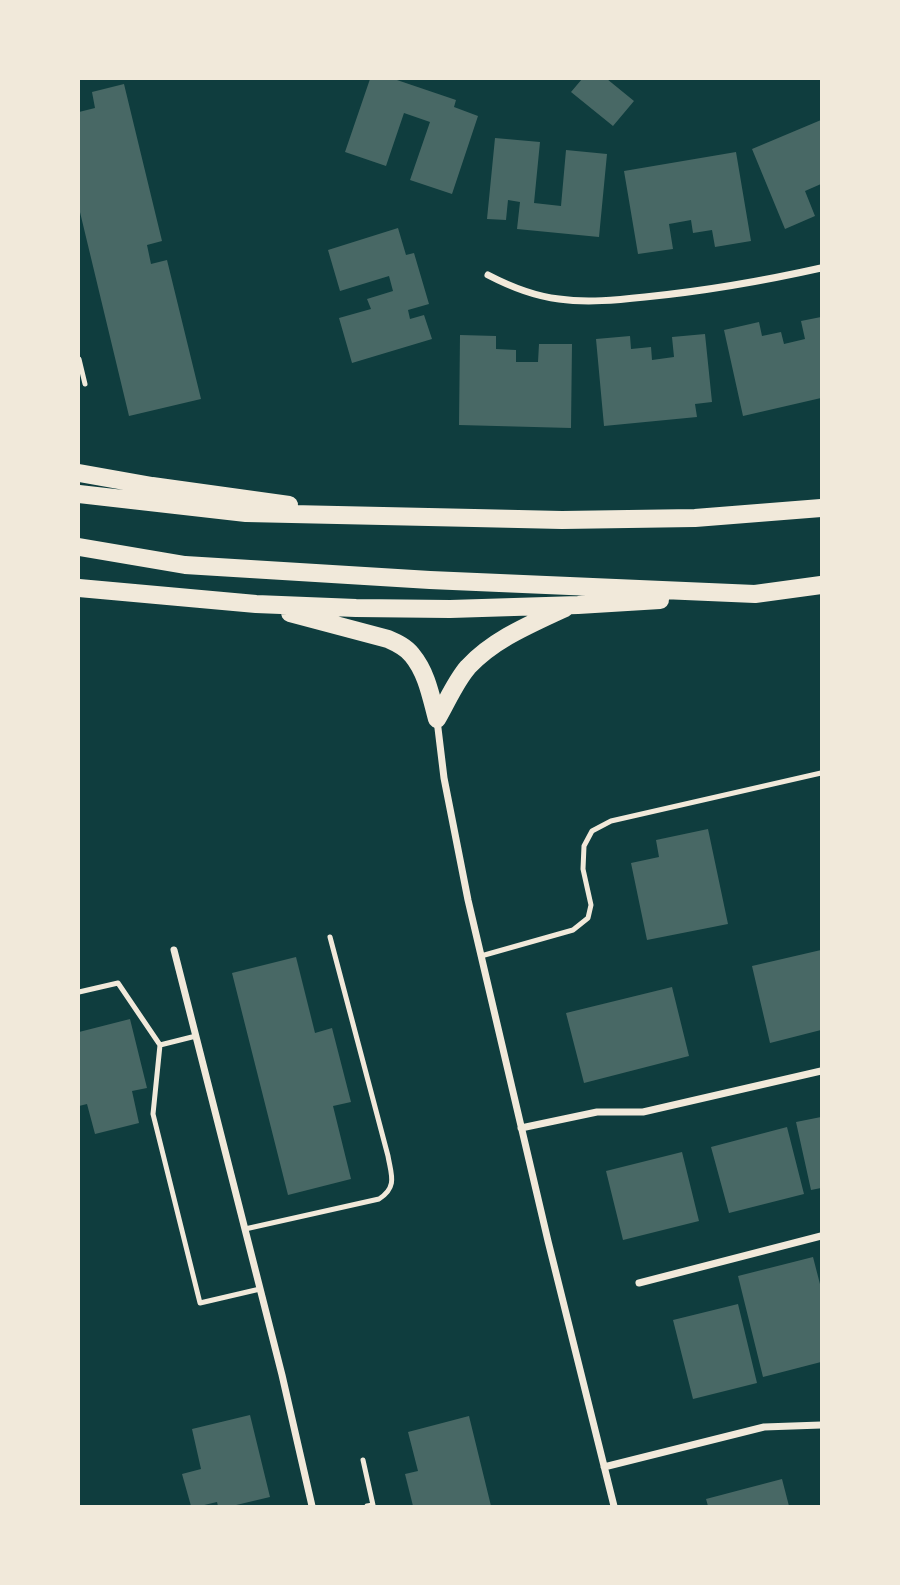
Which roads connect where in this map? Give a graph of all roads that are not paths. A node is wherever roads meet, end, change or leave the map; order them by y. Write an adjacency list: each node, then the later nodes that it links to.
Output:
1 (821, 268): 2 (street)
2 (488, 275)
3 (79, 359): 4 (lane)
4 (85, 384)
5 (79, 473): 8 (main road)
6 (79, 494): 8 (main road)
7 (821, 508): 8 (main road)
8 (474, 518)
9 (79, 547): 12 (main road)
10 (821, 585): 12 (main road)
11 (79, 587): 13 (main road)
12 (755, 594): 14 (main road)
13 (256, 604): 14 (main road); 15 (main road)
14 (570, 605): 15 (main road)
15 (437, 719): 19 (street)
16 (821, 773): 19 (lane)
17 (330, 937): 25 (lane)
18 (174, 950): 21 (street)
19 (481, 956): 24 (street)
20 (79, 992): 22 (lane)
21 (196, 1036): 22 (lane); 25 (street)
22 (160, 1045): 28 (lane)
23 (821, 1071): 24 (street)
24 (521, 1128): 31 (street)
25 (244, 1229): 28 (street)
26 (821, 1236): 27 (street)
27 (639, 1283)
28 (260, 1289): 32 (street)
29 (821, 1424): 31 (street)
30 (363, 1460): 33 (lane)
31 (604, 1467): 34 (street)
32 (312, 1506)
33 (371, 1506)
34 (614, 1506)

